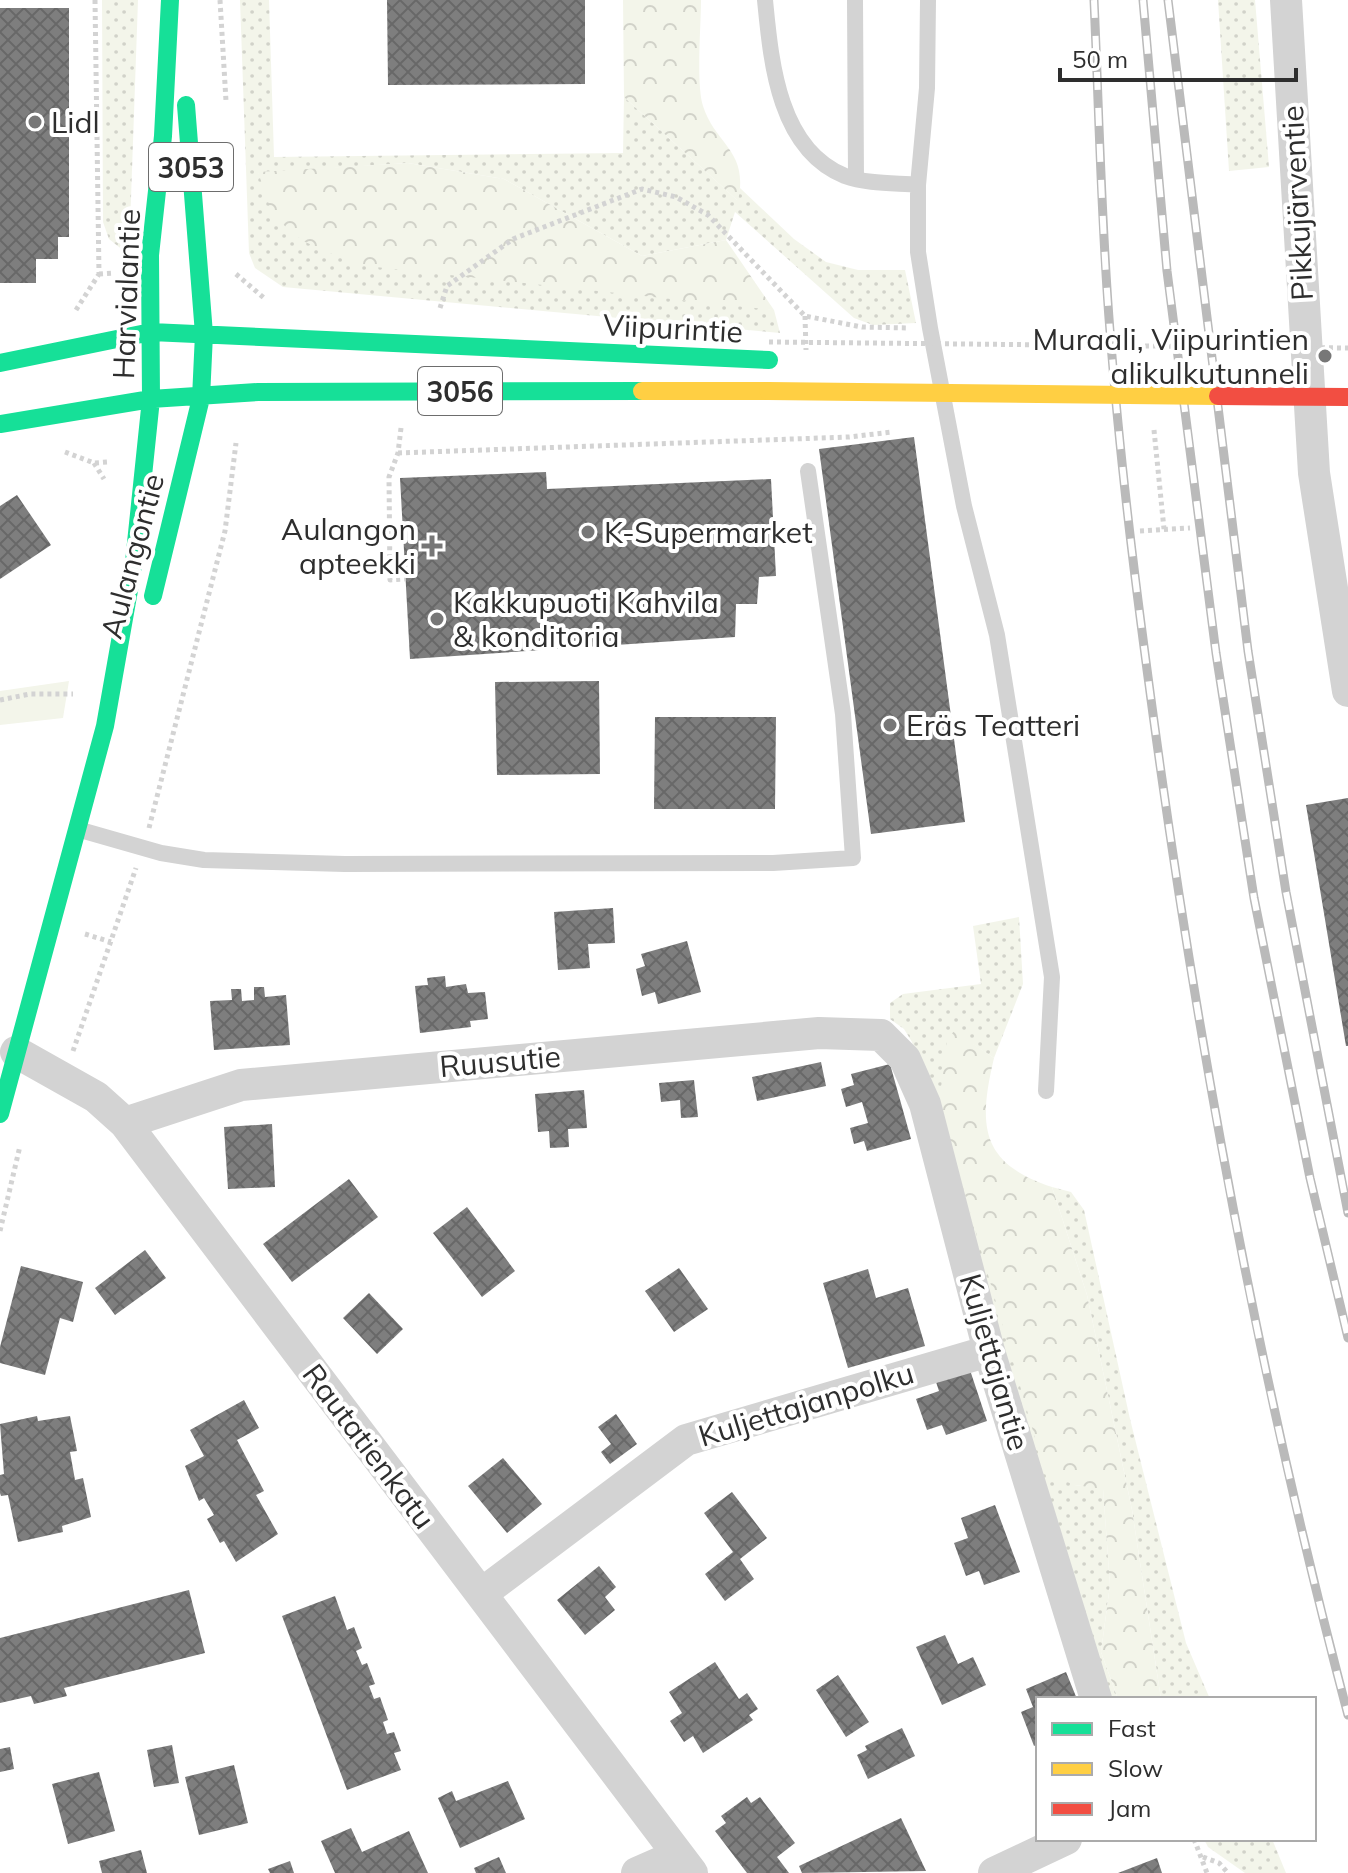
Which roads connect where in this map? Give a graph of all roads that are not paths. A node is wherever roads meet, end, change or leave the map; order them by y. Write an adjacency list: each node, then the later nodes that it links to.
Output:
1 (173, 0): 8 (main road, Harvialantie / 3053); 9 (main road, Harvialantie / 3053)
2 (765, 0): 6 (lane)
3 (855, 0): 6 (lane)
4 (928, 0): 7 (lane)
5 (1286, 0): 23 (street, Pikkujärventie)
6 (856, 179): 7 (lane)
7 (918, 185): 28 (lane)
8 (151, 332): 9 (main road, Viipurintie / 3056); 12 (main road, Viipurintie / 3056); 18 (main road, Harvialantie)
9 (204, 334): 10 (main road, Viipurintie / 3056); 17 (main road, Harvialantie / 3053)
10 (774, 354)
11 (910, 362): 13 (main road)
12 (0, 363)
13 (957, 363)
14 (1285, 367): 15 (main road)
15 (1332, 367)
16 (1348, 397): 17 (main road, Viipurintie / 3056, bridge)
17 (201, 398): 18 (main road, Viipurintie / 3056); 21 (main road, Aulangontie / 3053)
18 (151, 399): 19 (main road, Viipurintie / 3056); 24 (main road, Aulangontie)
19 (0, 424)
20 (808, 471): 25 (lane)
21 (149, 608)
22 (139, 639): 24 (main road, Aulangontie)
23 (1348, 691)
24 (105, 726): 25 (main road, Aulangontie)
25 (75, 829): 27 (main road, Aulangontie)
26 (881, 1035): 30 (street, Ruusutie); 31 (street, Kuljettajantie)
27 (16, 1052): 29 (main road, Aulangontie); 30 (street, Rautatienkatu)
28 (1046, 1091)
29 (0, 1114)
30 (125, 1123): 32 (street, Rautatienkatu)
31 (989, 1351): 32 (street, Kuljettajanpolku); 33 (street, Kuljettajantie)
32 (481, 1594): 35 (street, Rautatienkatu)
33 (1095, 1697)
34 (1062, 1841): 37 (street)
35 (685, 1864): 36 (street)
36 (637, 1873)
37 (994, 1873)

